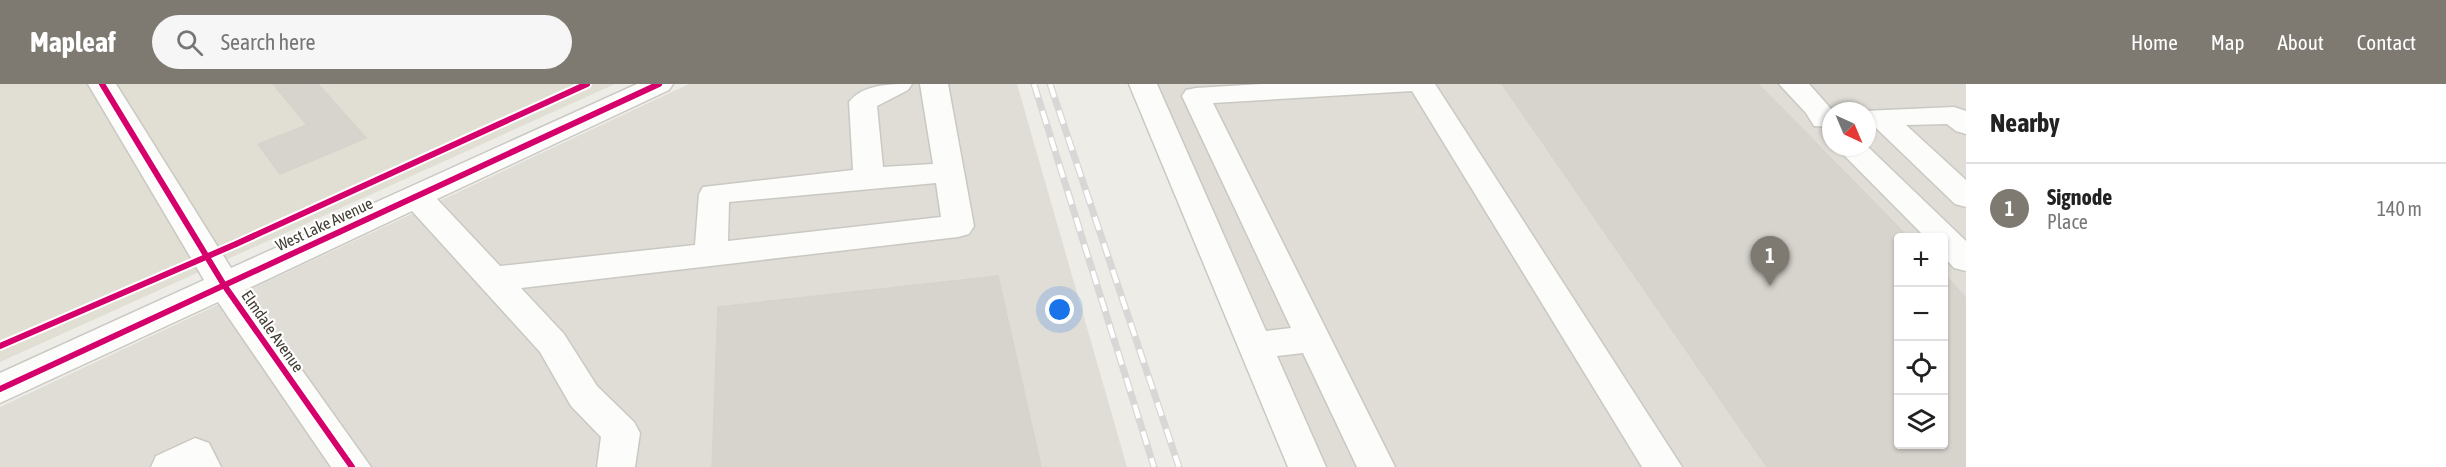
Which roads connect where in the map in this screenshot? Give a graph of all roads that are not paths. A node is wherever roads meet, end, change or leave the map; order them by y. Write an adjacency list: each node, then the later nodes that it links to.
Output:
1 (102, 84): 24 (street, Elmdale Avenue)
2 (659, 84): 17 (street, West Lake Avenue)
3 (898, 84): 16 (street)
4 (934, 84): 15 (street)
5 (1406, 84): 8 (street)
6 (1421, 84): 34 (street)
7 (1793, 84): 10 (street)
8 (1193, 90): 9 (street); 25 (street)
9 (1147, 92): 26 (street)
10 (1822, 114)
11 (1876, 118): 13 (street)
12 (1876, 120): 18 (street)
13 (1966, 125)
14 (1860, 156): 19 (street)
15 (949, 172): 16 (street); 21 (street)
16 (869, 178): 21 (street)
17 (416, 196): 23 (street); 24 (street, West Lake Avenue)
18 (1966, 197)
19 (1938, 233)
20 (1948, 243): 22 (street)
21 (711, 254): 23 (street)
22 (1966, 260)
23 (493, 279): 31 (street)
24 (224, 285): 27 (street, West Lake Avenue); 30 (street, Elmdale Avenue)
25 (1314, 339): 26 (street); 33 (street)
26 (1255, 345): 32 (street)
27 (0, 389)
28 (170, 467): 29 (street)
29 (202, 467)
30 (352, 467)
31 (616, 467)
32 (1307, 467)
33 (1376, 467)
34 (1663, 467)

